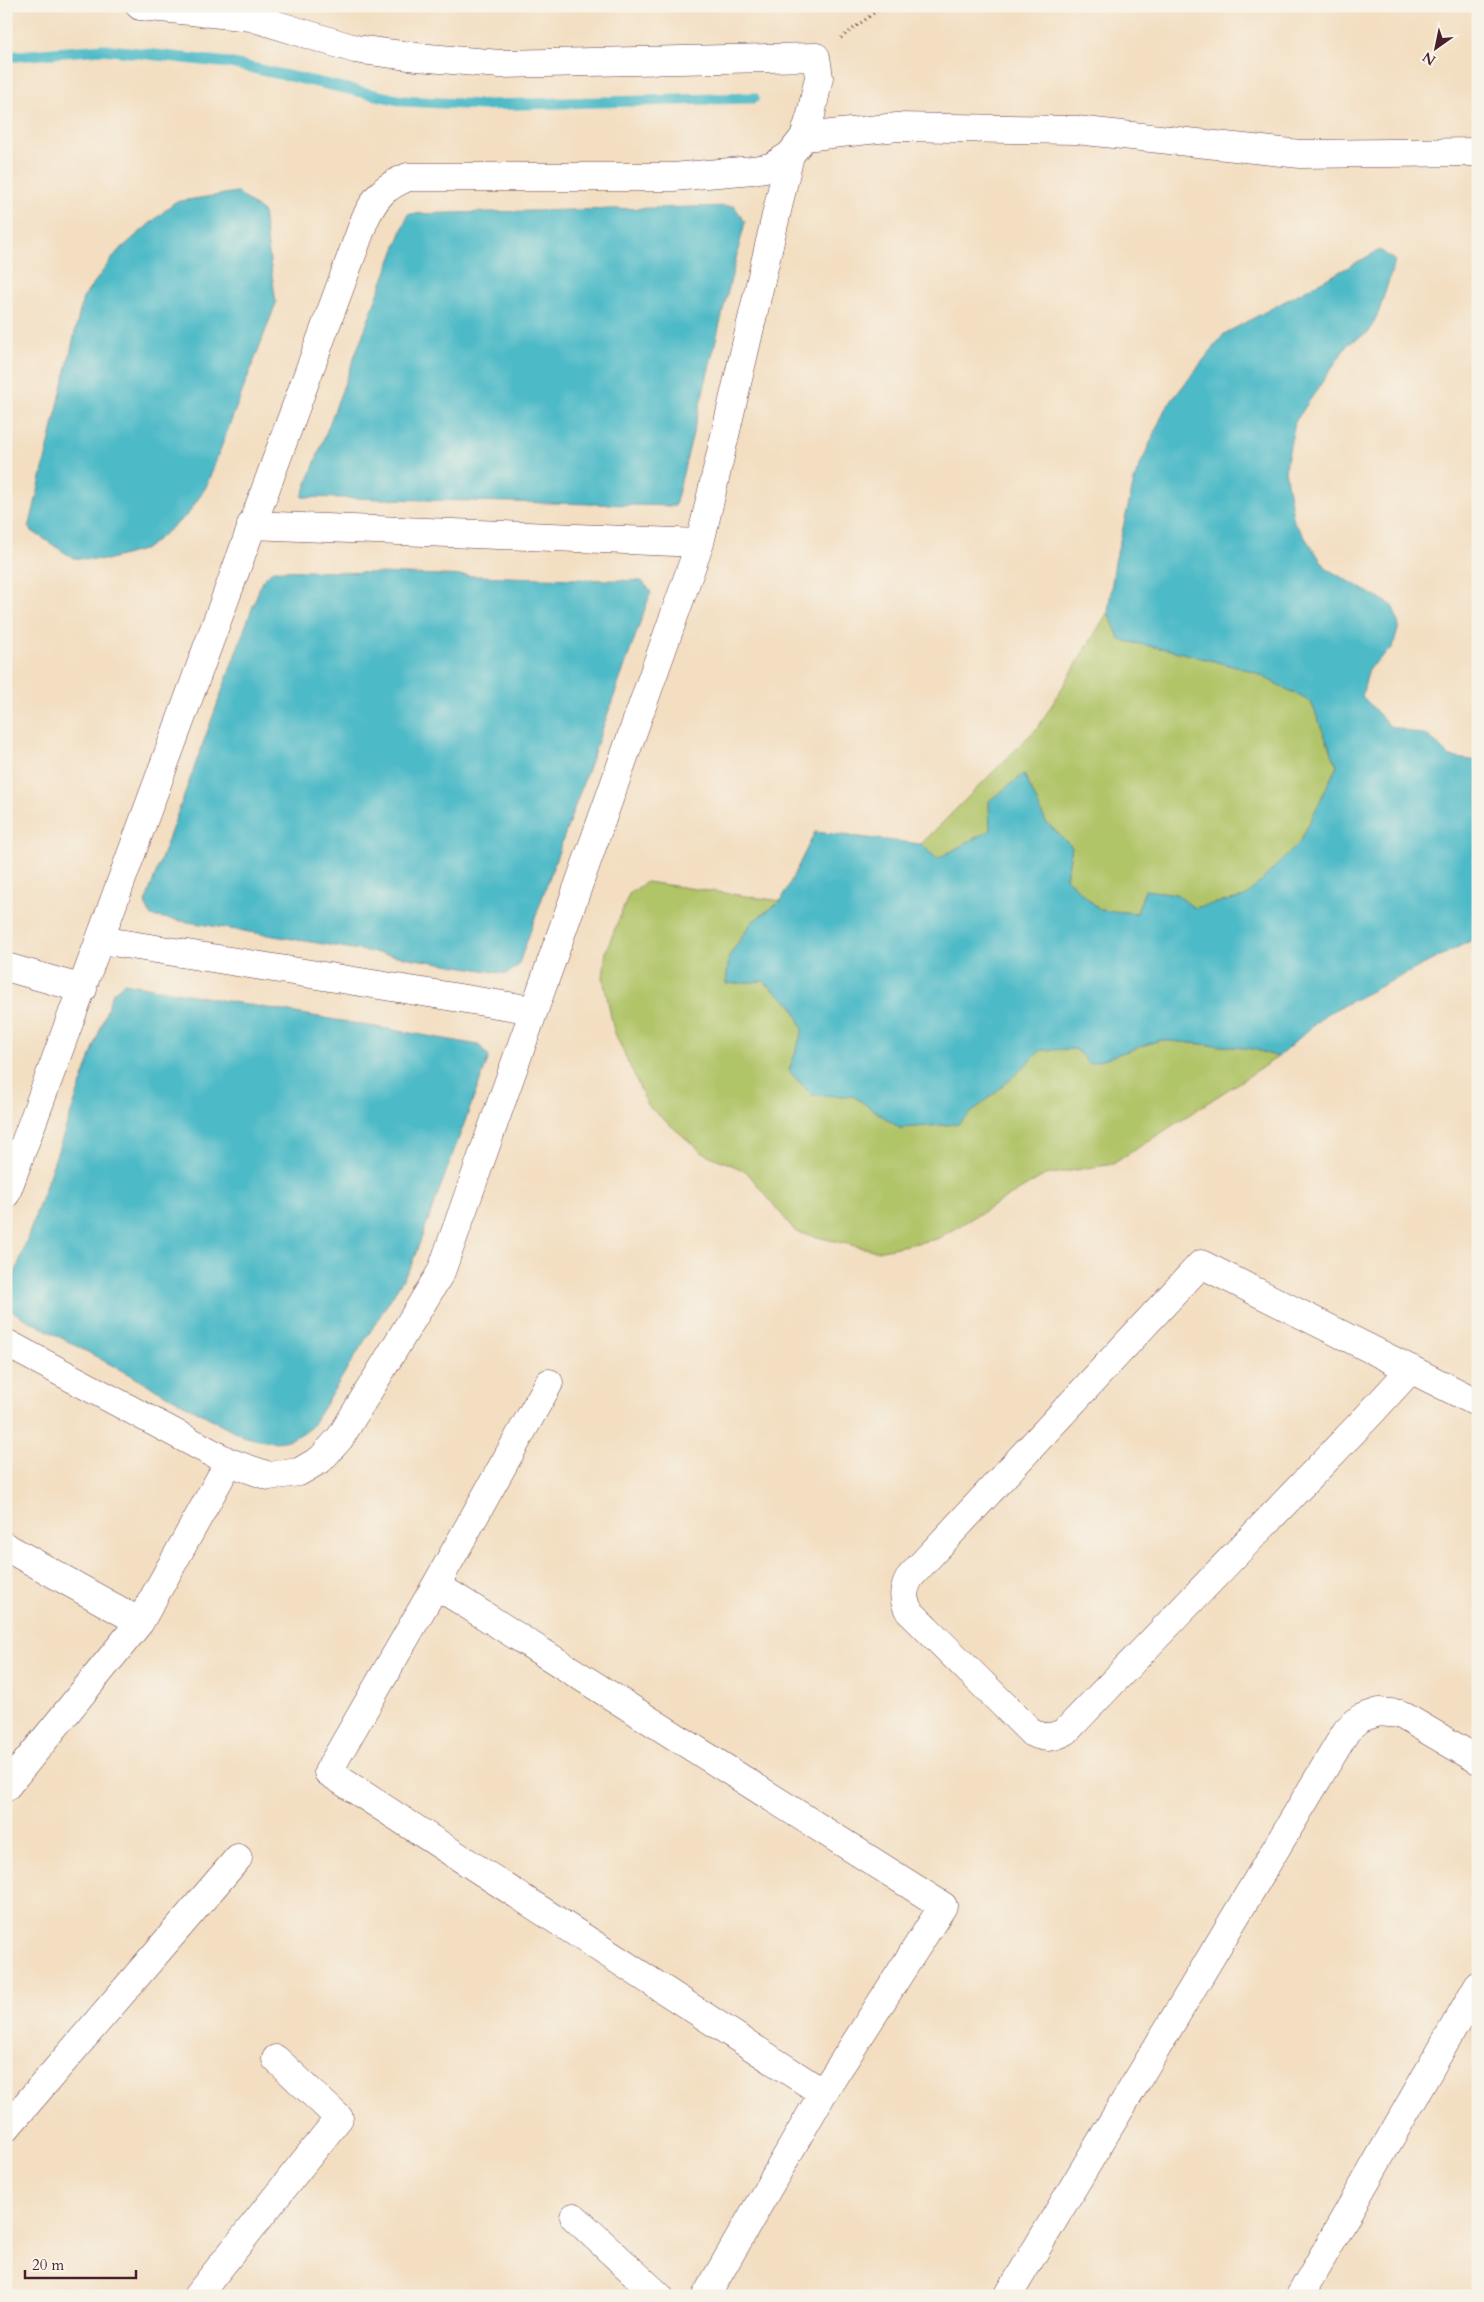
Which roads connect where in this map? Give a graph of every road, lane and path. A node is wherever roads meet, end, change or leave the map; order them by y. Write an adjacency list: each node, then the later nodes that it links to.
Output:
1 (140, 6): 3 (street)
2 (883, 6): 3 (path)
3 (818, 67): 4 (street)
4 (802, 136): 5 (street); 6 (street); 7 (street)
5 (1478, 152)
6 (251, 525): 7 (street); 8 (street)
7 (700, 543): 11 (street)
8 (100, 940): 10 (street); 11 (street)
9 (6, 967): 10 (street)
10 (83, 989): 12 (street)
11 (534, 1010): 17 (street)
12 (6, 1194)
13 (6, 1343): 17 (street)
14 (1411, 1369): 14 (street); 16 (street)
15 (549, 1383): 19 (street)
16 (1478, 1403)
17 (229, 1462): 20 (street)
18 (6, 1547): 20 (street)
19 (436, 1585): 26 (street); 26 (street)
20 (140, 1622): 22 (street)
21 (1474, 1750): 32 (street)
22 (6, 1787)
23 (238, 1858): 27 (street)
24 (1478, 1985): 33 (street)
25 (276, 2059): 29 (street)
26 (823, 2092): 31 (street)
27 (6, 2128)
28 (574, 2217): 30 (street)
29 (197, 2296)
30 (659, 2296)
31 (706, 2296)
32 (1008, 2296)
33 (1300, 2296)

